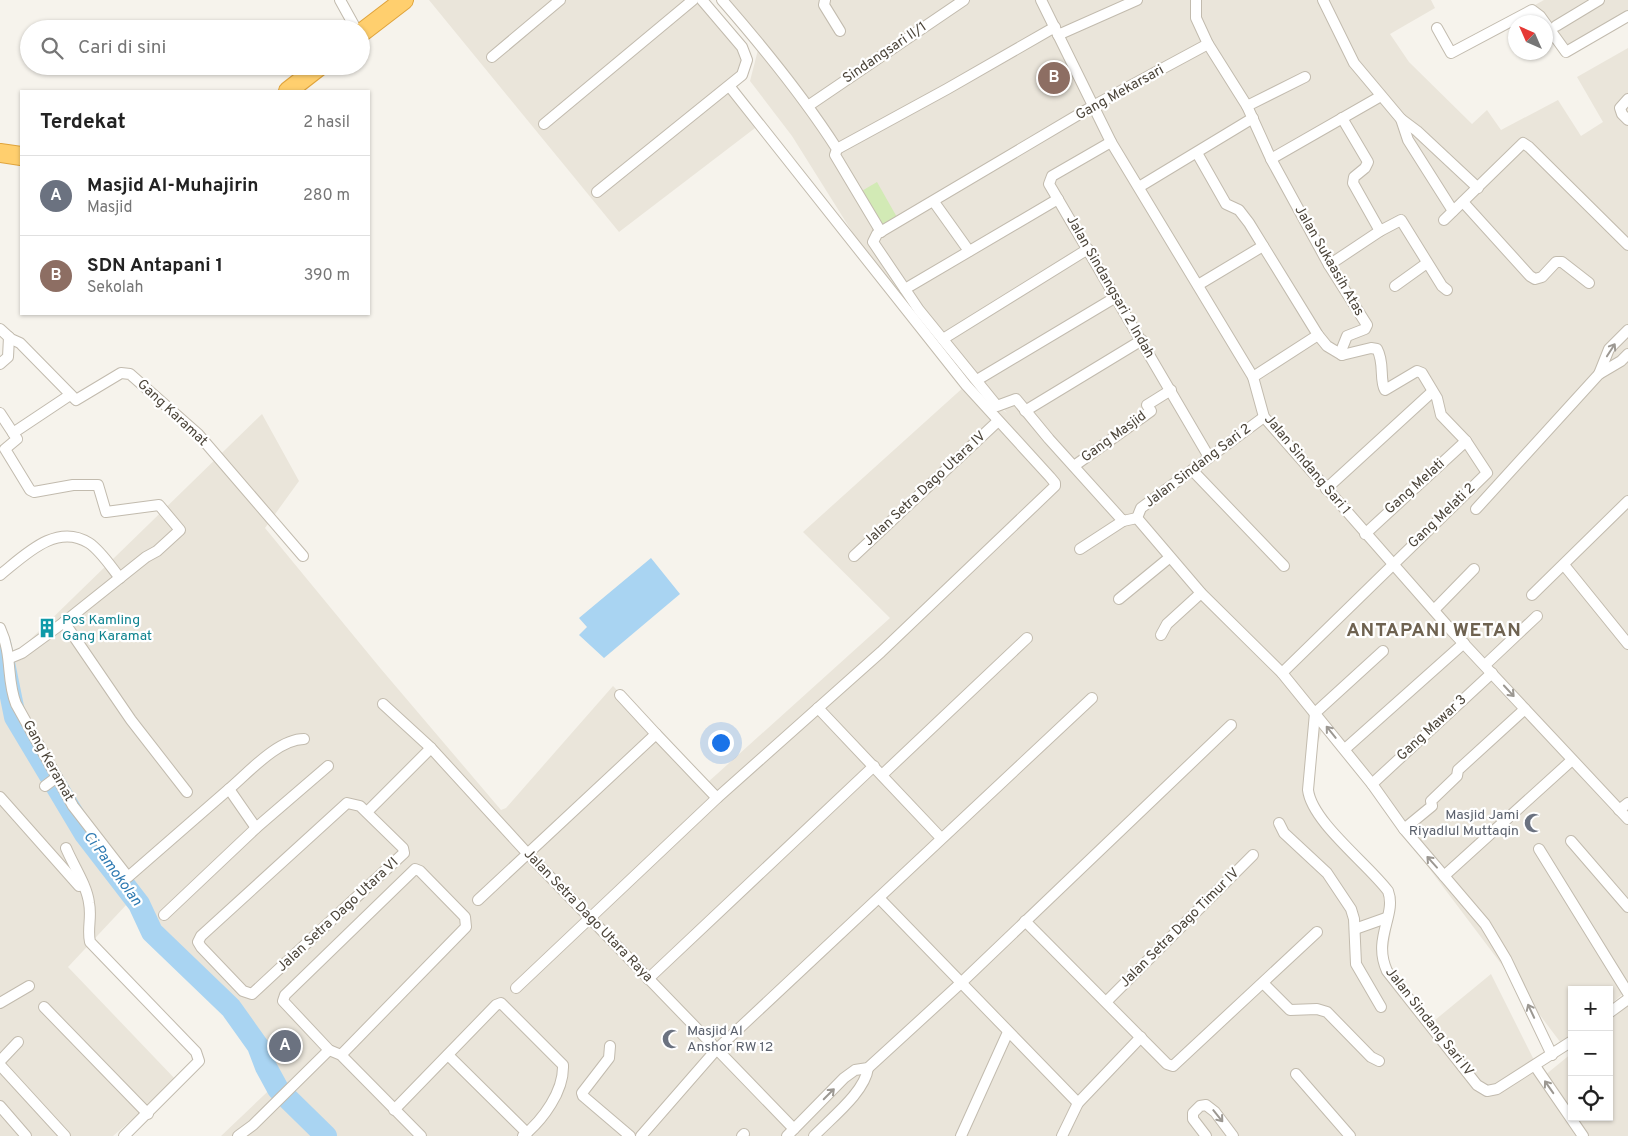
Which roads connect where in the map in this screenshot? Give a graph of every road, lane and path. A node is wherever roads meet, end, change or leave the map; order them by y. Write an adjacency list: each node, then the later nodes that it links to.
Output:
1 (340, 0): 15 (street)
2 (404, 0): 16 (highway)
3 (560, 0): 22 (street)
4 (693, 0): 36 (street)
5 (702, 0): 25 (street)
6 (722, 0): 29 (street)
7 (825, 0): 19 (street)
8 (964, 0): 29 (street, Sindangsari II/1)
9 (1041, 0): 20 (street, Jalan Sindang Sari 1)
10 (1138, 0): 20 (street)
11 (1196, 0): 21 (street, Jalan Sukaasih Atas)
12 (1323, 0): 27 (street)
13 (1599, 0): 18 (street)
14 (1628, 16): 18 (street)
15 (351, 20)
16 (370, 26)
17 (1437, 28): 18 (street)
18 (1554, 28)
19 (840, 31)
20 (1056, 31): 30 (street, Jalan Sindang Sari 1); 38 (street)
21 (1208, 44): 30 (street, Gang Mekarsari); 31 (street, Jalan Sukaasih Atas)
22 (492, 57)
23 (308, 75): 26 (highway)
24 (1305, 77): 31 (street)
25 (730, 86): 45 (street); 83 (street)
26 (289, 90)
27 (1381, 96): 33 (street); 34 (street)
28 (1628, 99): 35 (street)
29 (808, 106): 38 (street)
30 (1093, 106): 37 (street, Jalan Sindang Sari 1); 47 (street, Gang Mekarsari)
31 (1247, 106): 32 (street, Jalan Sukaasih Atas)
32 (1253, 118): 40 (street); 42 (street, Jalan Sukaasih Atas)
33 (1342, 118): 42 (street); 51 (street)
34 (1401, 119): 44 (street); 49 (street)
35 (1628, 120)
36 (544, 124)
37 (1111, 142): 43 (street, Jalan Sindang Sari 1); 46 (street, Jalan Sindangsari 2 Indah)
38 (837, 149): 52 (street)
39 (0, 153): 41 (highway)
40 (1197, 153): 43 (street); 54 (street)
41 (20, 156)
42 (1271, 159): 58 (street, Jalan Sukaasih Atas)
43 (1139, 187): 60 (street, Jalan Sindang Sari 1)
44 (1478, 188): 48 (street); 53 (street)
45 (597, 192)
46 (1058, 199): 55 (street, Jalan Sindangsari 2 Indah); 56 (street)
47 (934, 202): 52 (street, Gang Mekarsari); 56 (street)
48 (1463, 202): 49 (street); 59 (street)
49 (1453, 211): 50 (street)
50 (1444, 220)
51 (1380, 231): 57 (street); 58 (street)
52 (881, 232): 62 (street)
53 (1628, 245)
54 (1264, 246): 60 (street); 67 (street)
55 (1088, 249): 64 (street, Jalan Sindangsari 2 Indah); 69 (street)
56 (969, 251): 62 (street)
57 (1427, 263): 61 (street); 63 (street)
58 (1329, 265): 72 (street, Jalan Sukaasih Atas)
59 (1589, 283)
60 (1198, 285): 75 (street, Jalan Sindang Sari 1)
61 (1395, 286)
62 (905, 289): 69 (street)
63 (1447, 290)
64 (1116, 297): 70 (street, Jalan Sindangsari 2 Indah); 76 (street)
65 (0, 329): 68 (street)
66 (1628, 330): 74 (street, one-way to 66)
67 (1318, 335): 72 (street); 75 (street)
68 (8, 338): 73 (street); 79 (street)
69 (943, 339): 76 (street)
70 (1142, 340): 77 (street, Jalan Sindangsari 2 Indah); 80 (street)
71 (1628, 354): 74 (street)
72 (1342, 355): 78 (street)
73 (0, 364)
74 (1599, 374): 92 (street)
75 (1253, 377): 82 (street, Jalan Sindang Sari 1)
76 (977, 380): 80 (street)
77 (1171, 390): 87 (street, Jalan Sindangsari 2 Indah); 88 (street, Gang Masjid)
78 (1432, 392): 85 (street); 90 (street)
79 (70, 395): 84 (street); 97 (street, Gang Karamat)
80 (1025, 411): 88 (street)
81 (0, 413): 84 (street)
82 (1264, 417): 87 (street, Jalan Sindang Sari 2); 90 (street, Jalan Sindang Sari 1)
83 (997, 422): 98 (street, Jalan Setra Dago Utara IV); 124 (street)
84 (13, 433): 86 (street)
85 (1466, 441): 95 (street, Gang Melati); 100 (street, Gang Melati 2)
86 (3, 451): 105 (street)
87 (1209, 457): 89 (street, Jalan Sindang Sari 2)
88 (1074, 466): 94 (street)
89 (1192, 470): 93 (street, Jalan Sindang Sari 2); 102 (street)
90 (1326, 489): 95 (street, Jalan Sindang Sari 1)
91 (1627, 503): 101 (street)
92 (1476, 509)
93 (1137, 518): 94 (street); 99 (street)
94 (1123, 521): 96 (street)
95 (1365, 534): 100 (street, Jalan Sindang Sari 1)
96 (1080, 549)
97 (304, 556)
98 (854, 556)
99 (1170, 558): 106 (street); 108 (street)
100 (1393, 564): 109 (street, Jalan Sindang Sari 1); 120 (street)
101 (1564, 565): 107 (street); 116 (street)
102 (1284, 566)
103 (1474, 569): 109 (street)
104 (0, 575): 105 (street)
105 (120, 578): 111 (street)
106 (1201, 593): 113 (street); 120 (street)
107 (1532, 595)
108 (1119, 599)
109 (1434, 610): 115 (street, Jalan Sindang Sari 1)
110 (1537, 616): 119 (street, Gang Mawar 3)
111 (64, 622): 118 (street); 138 (street)
112 (0, 628): 118 (street, Gang Keramat)
113 (1161, 635)
114 (1027, 638): 135 (street)
115 (1464, 643): 119 (street, Jalan Sindang Sari 1); 131 (street)
116 (1628, 644)
117 (1383, 651): 126 (street)
118 (10, 658): 137 (street, Gang Keramat)
119 (1489, 669): 125 (street, Jalan Sindang Sari 1, one-way to 125); 136 (street, Gang Mawar 3)
120 (1282, 673): 126 (street)
121 (620, 696): 128 (street)
122 (1092, 698): 148 (street)
123 (383, 704): 130 (street, Jalan Setra Dago Utara Raya)
124 (818, 708): 134 (street); 140 (street)
125 (1525, 708): 132 (street, Jalan Sindang Sari 1); 147 (street)
126 (1315, 713): 131 (street, one-way to 126); 161 (street, Jalan Sindang Sari IV)
127 (1231, 725): 162 (street)
128 (656, 734): 140 (street); 152 (street)
129 (304, 739): 137 (street)
130 (431, 748): 143 (street); 152 (street, Jalan Setra Dago Utara Raya)
131 (1345, 749): 136 (street)
132 (1572, 760): 142 (street, Jalan Sindang Sari 1); 154 (street)
133 (328, 766): 146 (street)
134 (874, 766): 135 (street); 165 (street)
135 (882, 775): 148 (street)
136 (1372, 784): 147 (street)
137 (229, 790): 146 (street)
138 (187, 792)
139 (0, 797): 155 (street)
140 (717, 798): 160 (street)
141 (1628, 803): 142 (street)
142 (1619, 810): 144 (street, Jalan Sindang Sari 1)
143 (367, 812): 143 (street, Jalan Setra Dago Utara VI)
144 (1628, 819)
145 (1279, 823): 163 (street)
146 (256, 828): 159 (street)
147 (1404, 829): 154 (street, one-way to 147)
148 (941, 838): 156 (street)
149 (1571, 841): 158 (street)
150 (66, 848): 155 (street)
151 (1538, 849): 170 (street)
152 (527, 853): 157 (street); 160 (street, Jalan Setra Dago Utara Raya)
153 (1253, 855): 172 (street, Jalan Setra Dago Timur IV)
154 (1444, 876): 184 (street, one-way to 154)
155 (88, 897): 196 (street)
156 (879, 898): 166 (street); 183 (street)
157 (478, 900)
158 (1628, 907)
159 (164, 914)
160 (590, 918): 165 (street, Jalan Setra Dago Utara Raya); 169 (street)
161 (1386, 918): 163 (street); 190 (street, Jalan Sindang Sari IV)
162 (1025, 922): 166 (street); 172 (street)
163 (1355, 929): 175 (street)
164 (1316, 932): 167 (street)
165 (648, 979): 183 (street, Jalan Setra Dago Utara Raya)
166 (962, 982): 177 (street); 191 (street)
167 (1263, 983): 178 (street); 188 (street)
168 (29, 986): 173 (street)
169 (516, 988)
170 (1628, 993)
171 (1628, 999): 176 (street)
172 (1107, 1001): 178 (street)
173 (0, 1003)
174 (44, 1007): 196 (street)
175 (1381, 1007)
176 (1613, 1010)
177 (1008, 1032): 193 (street); 207 (street)
178 (1141, 1037): 193 (street)
179 (18, 1042): 187 (street)
180 (1568, 1044): 184 (street)
181 (610, 1046): 204 (street)
182 (329, 1050): 185 (street); 185 (street); 202 (street)
183 (716, 1050): 197 (street, Jalan Setra Dago Utara Raya); 205 (street)
184 (1552, 1054): 190 (street)
185 (341, 1055): 195 (street)
186 (448, 1055): 195 (street); 198 (street); 198 (street)
187 (0, 1061)
188 (1379, 1061)
189 (0, 1065): 200 (street)
190 (1535, 1066): 212 (street, one-way to 190)
191 (868, 1068): 197 (street, one-way to 191); 206 (street)
192 (1296, 1074): 211 (street)
193 (1078, 1103): 208 (street)
194 (0, 1106): 199 (street)
195 (394, 1110): 203 (street)
196 (148, 1114): 201 (street)
197 (790, 1132)
198 (525, 1134)
199 (26, 1136)
200 (65, 1136)
201 (124, 1136)
202 (238, 1136)
203 (420, 1136)
204 (630, 1136)
205 (640, 1136)
206 (814, 1136)
207 (961, 1136)
208 (1062, 1136)
209 (1206, 1136): 210 (street, one-way to 210)
210 (1233, 1136)
211 (1350, 1136)
212 (1583, 1136)

